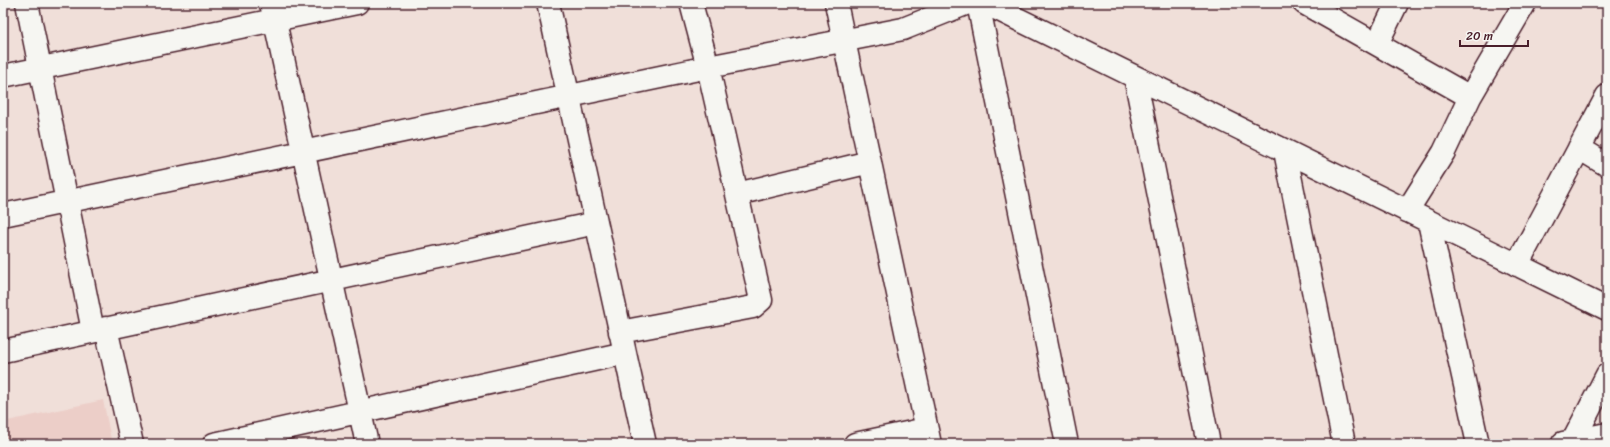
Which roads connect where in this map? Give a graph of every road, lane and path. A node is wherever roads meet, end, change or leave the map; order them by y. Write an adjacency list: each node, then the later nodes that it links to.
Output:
1 (27, 3): 16 (street)
2 (357, 3): 12 (street)
3 (548, 3): 20 (street)
4 (690, 3): 15 (street)
5 (836, 3): 13 (street)
6 (968, 3): 13 (street)
7 (978, 3): 49 (street)
8 (985, 3): 18 (street)
9 (1304, 3): 14 (street)
10 (1398, 3): 14 (street)
11 (1525, 3): 21 (street)
12 (273, 11): 16 (street); 24 (street)
13 (844, 40): 15 (street); 25 (street)
14 (1376, 44): 21 (street)
15 (708, 67): 20 (street); 27 (street)
16 (40, 68): 17 (street); 28 (street)
17 (3, 76)
18 (1135, 77): 23 (street); 50 (street)
19 (1607, 96): 22 (street)
20 (569, 97): 24 (street); 32 (street)
21 (1470, 97): 29 (street)
22 (1579, 148): 26 (street); 33 (street)
23 (1285, 151): 29 (street); 51 (street)
24 (304, 152): 28 (street); 34 (street)
25 (870, 162): 27 (street); 42 (street)
26 (1607, 165)
27 (737, 194): 37 (street)
28 (67, 202): 30 (street); 36 (street)
29 (1407, 211): 31 (street)
30 (3, 215)
31 (1429, 222): 33 (street); 52 (street)
32 (596, 223): 34 (street); 37 (street)
33 (1517, 265): 35 (street)
34 (332, 280): 36 (street); 40 (street)
35 (1607, 309)
36 (100, 330): 38 (street); 44 (street)
37 (622, 343): 40 (street); 47 (street)
38 (3, 351)
39 (1607, 375): 43 (street)
40 (360, 412): 45 (street); 46 (street)
41 (1607, 434): 43 (street)
42 (928, 436): 48 (street)
43 (1567, 443)
44 (132, 444)
45 (214, 444)
46 (367, 444)
47 (645, 444)
48 (855, 444)
49 (1067, 444)
50 (1209, 444)
51 (1344, 444)
52 (1478, 444)

